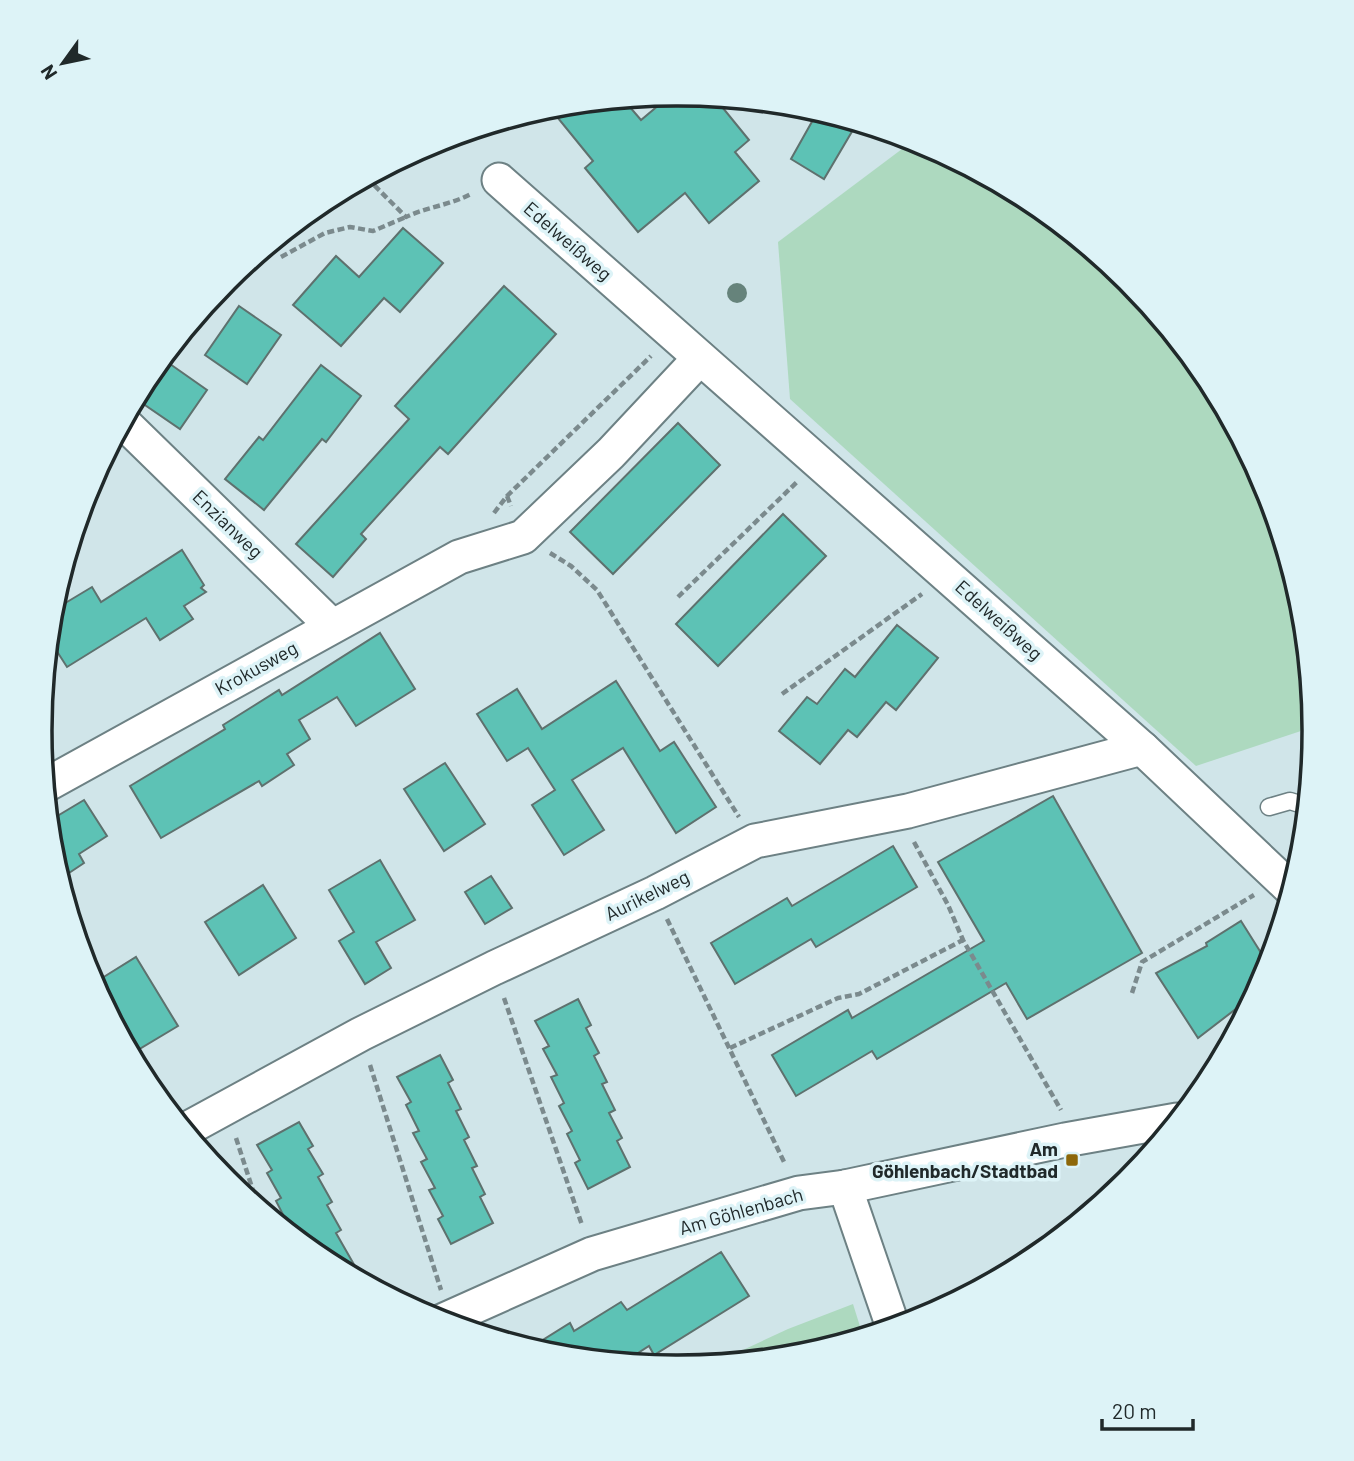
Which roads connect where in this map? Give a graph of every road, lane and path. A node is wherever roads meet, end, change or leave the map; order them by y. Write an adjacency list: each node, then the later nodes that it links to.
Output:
1 (499, 180): 3 (path); 5 (street, Edelweißweg)
2 (374, 185): 3 (path)
3 (406, 217): 4 (path)
4 (281, 257)
5 (674, 333): 6 (street, Edelweißweg); 9 (path)
6 (700, 358): 8 (street, Edelweißweg); 10 (street)
7 (130, 429): 13 (street, Enzianweg)
8 (818, 462): 11 (street, Edelweißweg); 12 (path)
9 (491, 516)
10 (523, 537): 13 (street, Krokusweg); 20 (path)
11 (948, 575): 14 (path); 15 (street, Edelweißweg)
12 (678, 597)
13 (332, 626): 16 (street, Krokusweg)
14 (782, 694)
15 (1142, 748): 19 (street, Aurikelweg); 21 (street, Edelweißweg)
16 (55, 780)
17 (1297, 803): 18 (lane)
18 (1269, 807)
19 (899, 813): 20 (street, Aurikelweg); 24 (path)
20 (755, 841): 23 (street, Aurikelweg)
21 (1283, 881)
22 (1281, 887): 26 (path)
23 (655, 893): 25 (street, Aurikelweg); 28 (path)
24 (963, 940): 28 (path); 32 (path)
25 (494, 968): 27 (street, Aurikelweg); 36 (path)
26 (1132, 993)
27 (360, 1034): 29 (street, Aurikelweg); 37 (path)
28 (730, 1048): 35 (path)
29 (226, 1107): 31 (street, Aurikelweg); 34 (path)
30 (1163, 1123): 32 (street, Am Göhlenbach)
31 (193, 1125)
32 (1077, 1138): 33 (street, Am Göhlenbach)
33 (845, 1187): 35 (street, Am Göhlenbach); 39 (street)
34 (252, 1188)
35 (799, 1193): 36 (street, Am Göhlenbach)
36 (592, 1254): 38 (street, Am Göhlenbach)
37 (443, 1309)
38 (457, 1314)
39 (890, 1317)

